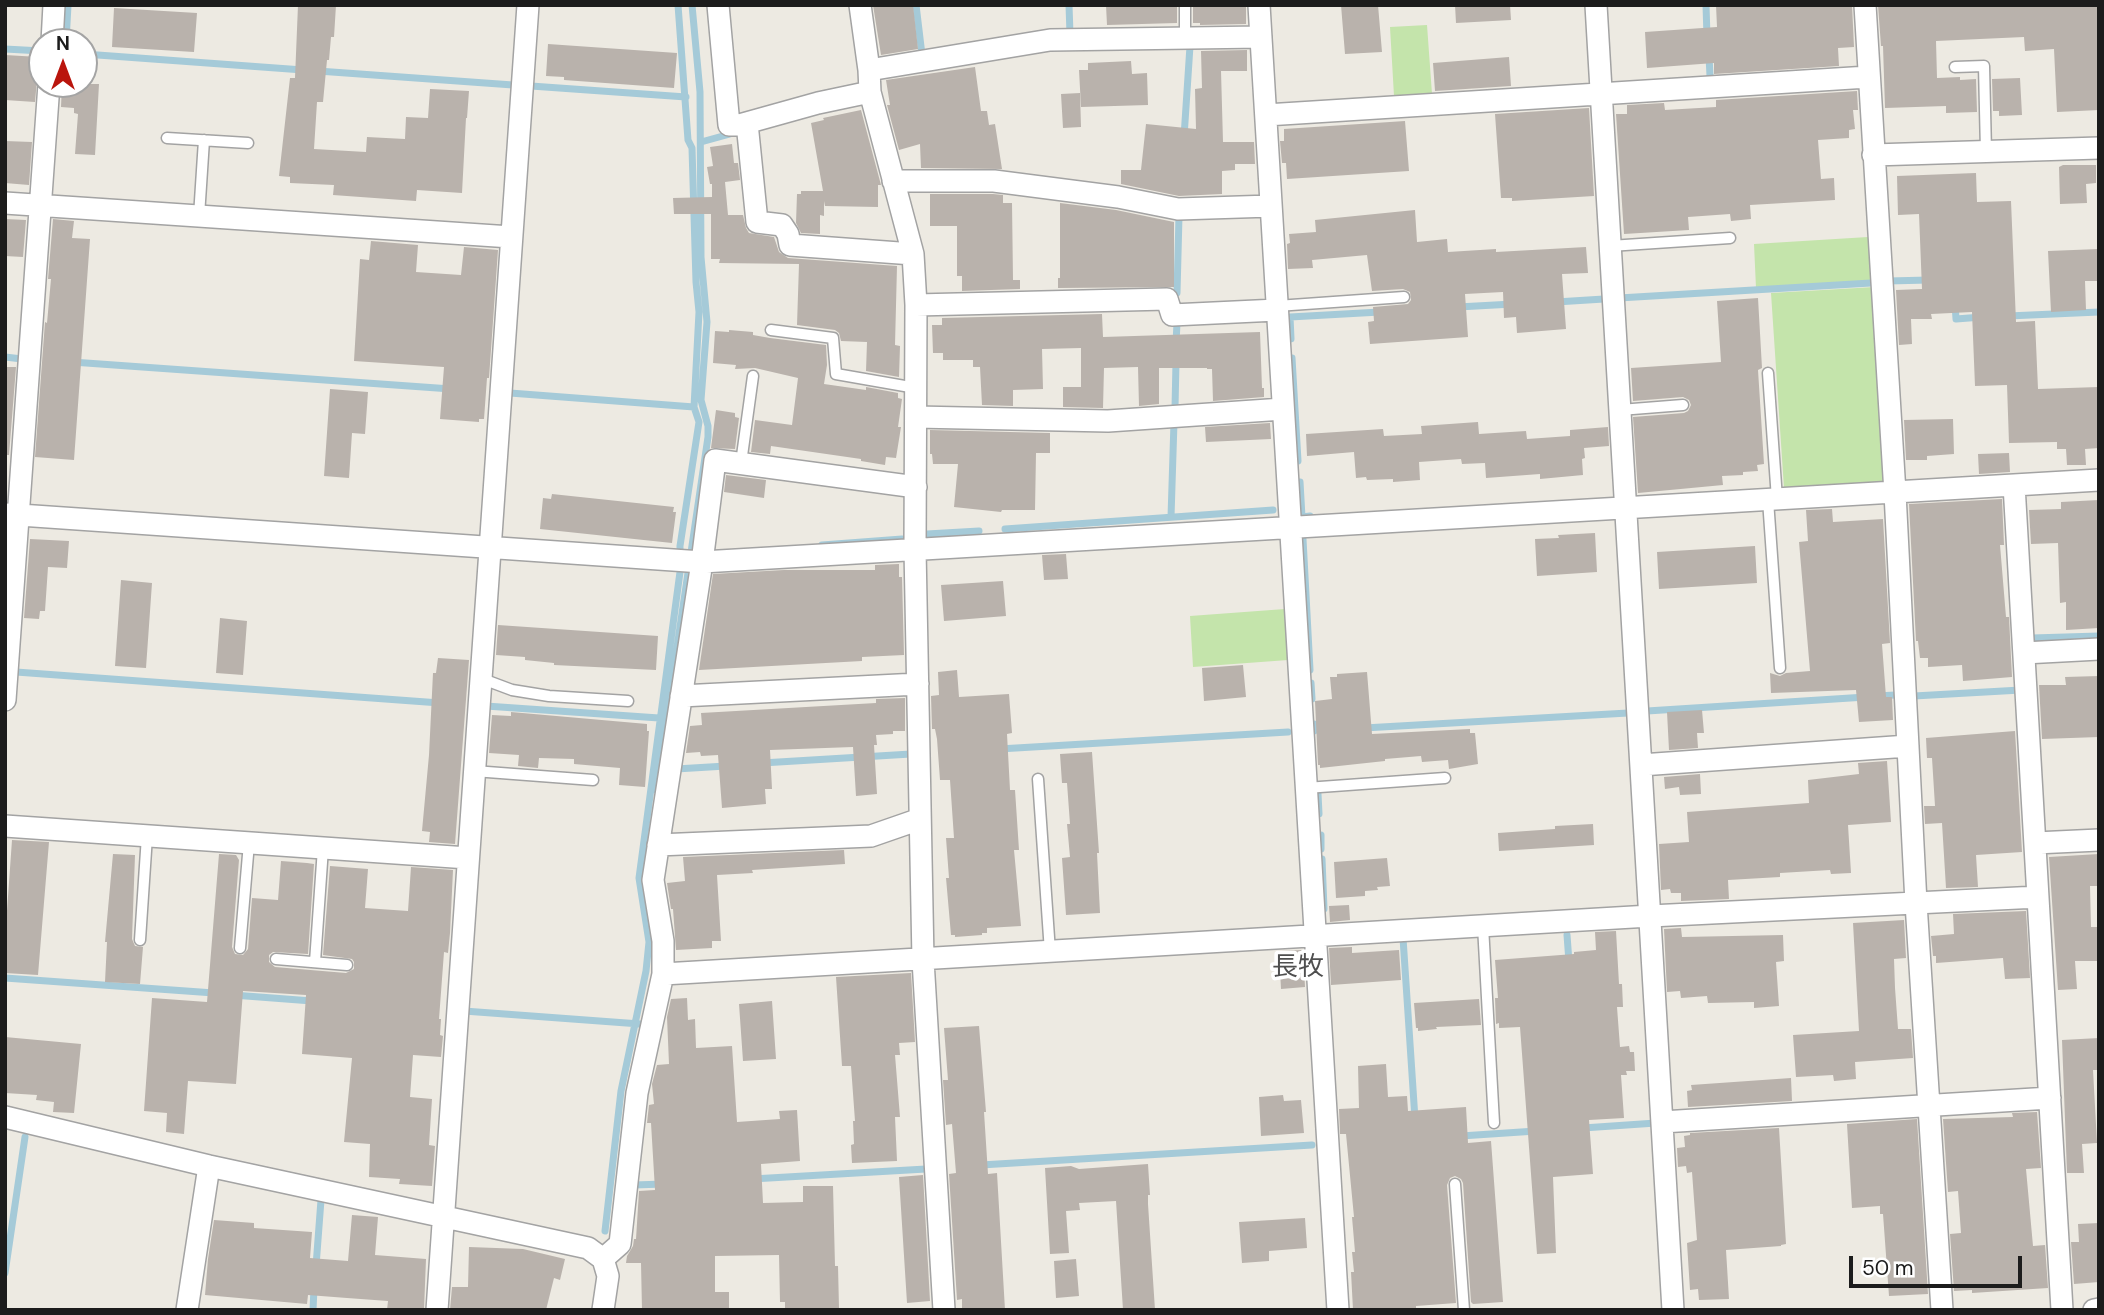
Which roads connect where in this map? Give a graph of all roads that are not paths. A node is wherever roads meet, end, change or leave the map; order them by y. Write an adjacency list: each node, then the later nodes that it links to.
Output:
1 (54, 5): 9 (street)
2 (527, 5): 31 (street)
3 (718, 5): 19 (street)
4 (860, 5): 13 (street)
5 (1185, 5): 10 (lane)
6 (1259, 5): 11 (street)
7 (1595, 5): 16 (street)
8 (1865, 5): 14 (street)
9 (53, 28)
10 (1185, 37): 11 (street); 13 (street)
11 (1261, 37): 18 (street)
12 (1955, 67): 24 (lane)
13 (869, 70): 15 (street)
14 (1868, 78): 16 (street); 25 (street)
15 (870, 92): 19 (street); 26 (street)
16 (1601, 94): 18 (street); 33 (street)
17 (48, 98): 28 (street)
18 (1266, 115): 29 (street)
19 (747, 123): 34 (street)
20 (167, 138): 21 (lane)
21 (204, 140): 22 (lane); 30 (lane)
22 (248, 143)
23 (2099, 148): 24 (street)
24 (1986, 152): 25 (street)
25 (1873, 155): 50 (street)
26 (893, 181): 29 (street); 34 (street)
27 (5, 203): 28 (street)
28 (41, 205): 30 (street); 53 (street)
29 (1271, 206): 37 (street)
30 (198, 216): 31 (street)
31 (511, 237): 55 (street)
32 (1730, 238): 33 (lane)
33 (1610, 246): 44 (street)
34 (913, 254): 36 (street)
35 (1404, 297): 37 (lane)
36 (916, 305): 37 (street); 41 (street)
37 (1277, 308): 43 (street)
38 (771, 330): 41 (lane)
39 (1768, 373): 51 (lane)
40 (753, 376): 46 (lane)
41 (916, 388): 45 (street)
42 (1683, 405): 44 (lane)
43 (1283, 409): 45 (street); 54 (street)
44 (1620, 410): 52 (street)
45 (916, 417): 49 (street)
46 (741, 463): 49 (street); 57 (street)
47 (2099, 480): 48 (street)
48 (2014, 485): 50 (street); 59 (street)
49 (916, 487): 56 (street)
50 (1895, 493): 51 (street); 66 (street)
51 (1772, 500): 52 (street); 60 (lane)
52 (1626, 508): 54 (street); 67 (street)
53 (11, 515): 55 (street); 64 (street)
54 (1290, 528): 56 (street); 72 (street)
55 (490, 548): 57 (street); 61 (street)
56 (915, 550): 57 (street); 62 (street)
57 (692, 562): 63 (street)
58 (2099, 649): 59 (street)
59 (2024, 653): 78 (street)
60 (1780, 668)
61 (480, 678): 65 (lane); 68 (street)
62 (918, 684): 63 (street); 73 (street)
63 (681, 695): 79 (street)
64 (5, 700)
65 (628, 701)
66 (1908, 746): 67 (street); 83 (street)
67 (1641, 765): 84 (street)
68 (474, 771): 71 (lane); 81 (street)
69 (1446, 778): 72 (lane)
70 (1038, 779): 89 (lane)
71 (593, 780)
72 (1306, 788): 86 (street)
73 (920, 820): 79 (street); 91 (street)
74 (5, 826): 75 (street)
75 (146, 836): 77 (street); 87 (lane)
76 (2099, 840): 78 (street)
77 (249, 843): 80 (street); 88 (lane)
78 (2035, 843): 82 (street)
79 (658, 845): 94 (street)
80 (323, 848): 81 (street); 92 (lane)
81 (468, 858): 102 (street)
82 (2038, 897): 83 (street); 95 (street)
83 (1916, 902): 84 (street); 96 (street)
84 (1650, 916): 85 (street); 98 (street)
85 (1483, 926): 86 (street); 99 (lane)
86 (1315, 935): 89 (street); 108 (street)
87 (140, 940)
88 (240, 948)
89 (1050, 952): 91 (street)
90 (276, 959): 92 (lane)
91 (923, 960): 94 (street); 107 (street)
92 (315, 962): 93 (lane)
93 (347, 965)
94 (663, 974): 103 (street)
95 (2050, 1098): 96 (street); 112 (street)
96 (1929, 1106): 98 (street); 111 (street)
97 (5, 1117): 100 (street)
98 (1662, 1122): 110 (street)
99 (1494, 1124)
100 (209, 1166): 102 (street); 104 (street)
101 (1455, 1184): 109 (lane)
102 (443, 1215): 103 (street); 105 (street)
103 (603, 1259): 106 (street)
104 (187, 1310)
105 (437, 1310)
106 (603, 1310)
107 (944, 1310)
108 (1338, 1310)
109 (1464, 1310)
110 (1673, 1310)
111 (1942, 1310)
112 (2062, 1310)

